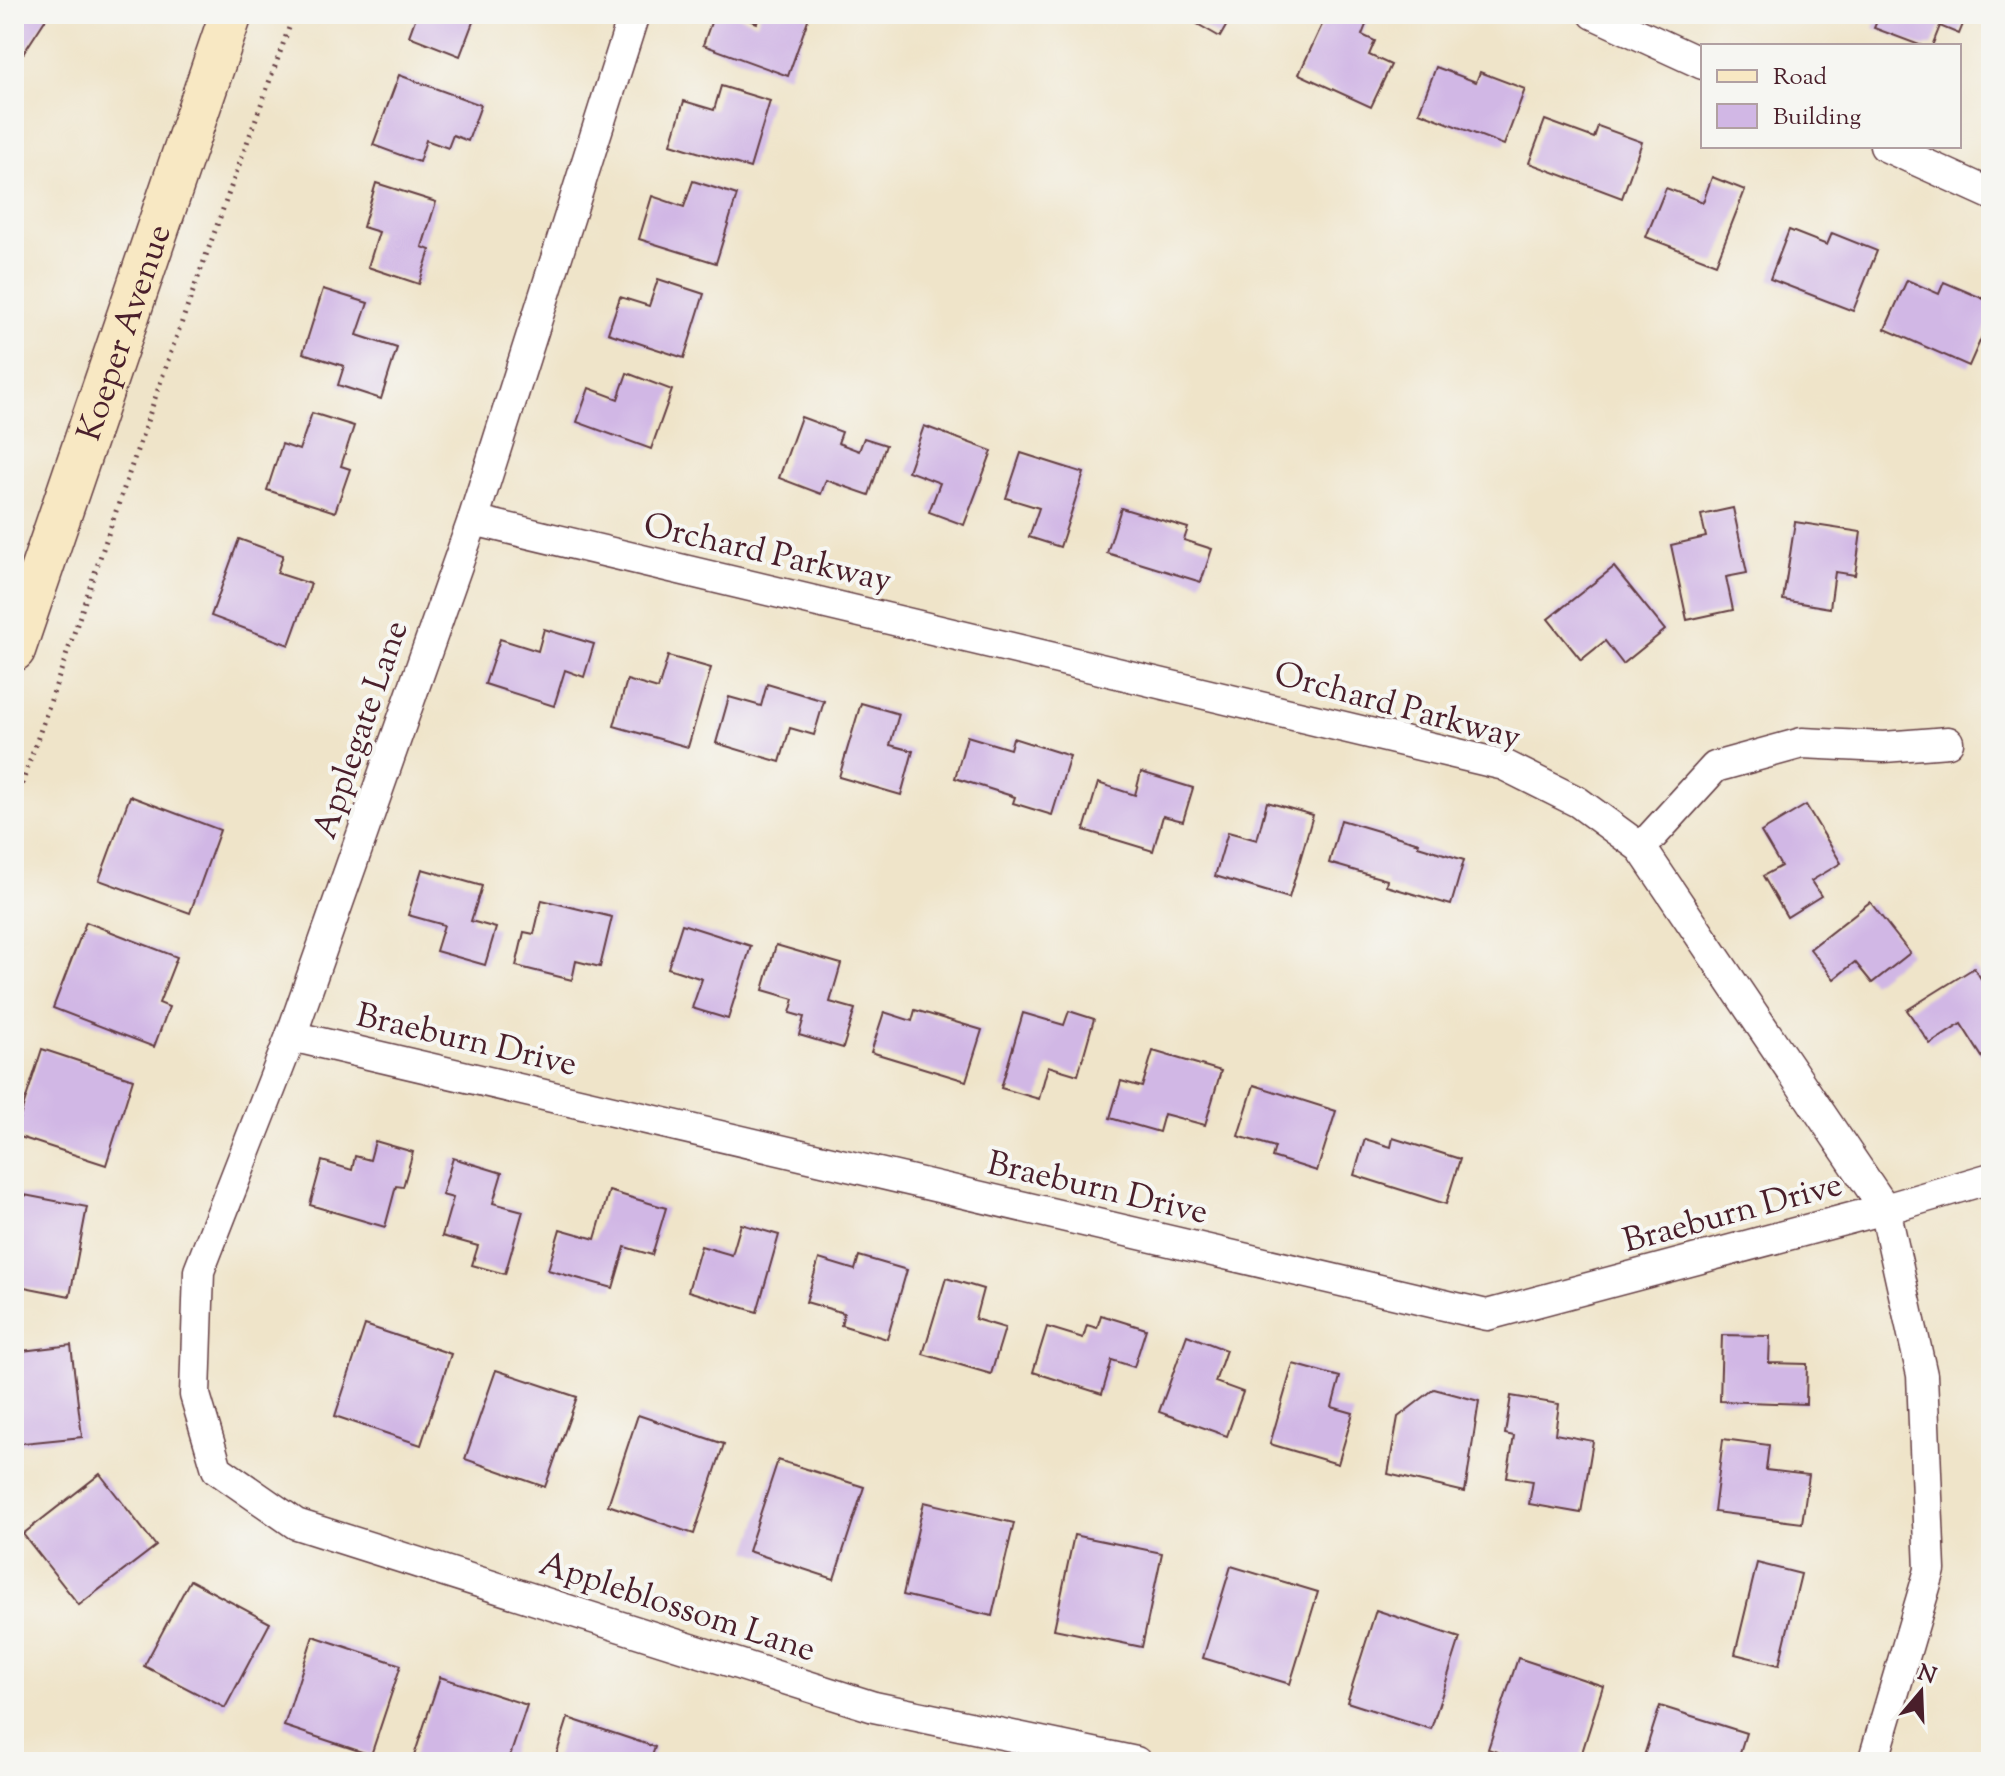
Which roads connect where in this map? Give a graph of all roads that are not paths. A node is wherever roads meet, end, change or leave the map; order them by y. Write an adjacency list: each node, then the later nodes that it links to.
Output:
1 (231, 14): 8 (street, Koeper Avenue)
2 (634, 14): 7 (street, Applegate Lane)
3 (1594, 14): 4 (street)
4 (1701, 63)
5 (1889, 148): 6 (street)
6 (1991, 194)
7 (473, 520): 10 (street, Orchard Parkway); 11 (street, Applegate Lane)
8 (14, 650)
9 (1948, 742): 10 (street)
10 (1641, 848): 13 (street, Orchard Parkway)
11 (291, 1036): 13 (street, Braeburn Drive); 14 (street, Applegate Lane)
12 (1991, 1178): 13 (street, Braeburn Drive)
13 (1885, 1209): 16 (street, Orchard Parkway)
14 (217, 1469): 15 (street, Appleblossom Lane)
15 (1136, 1762)
16 (1873, 1762)

